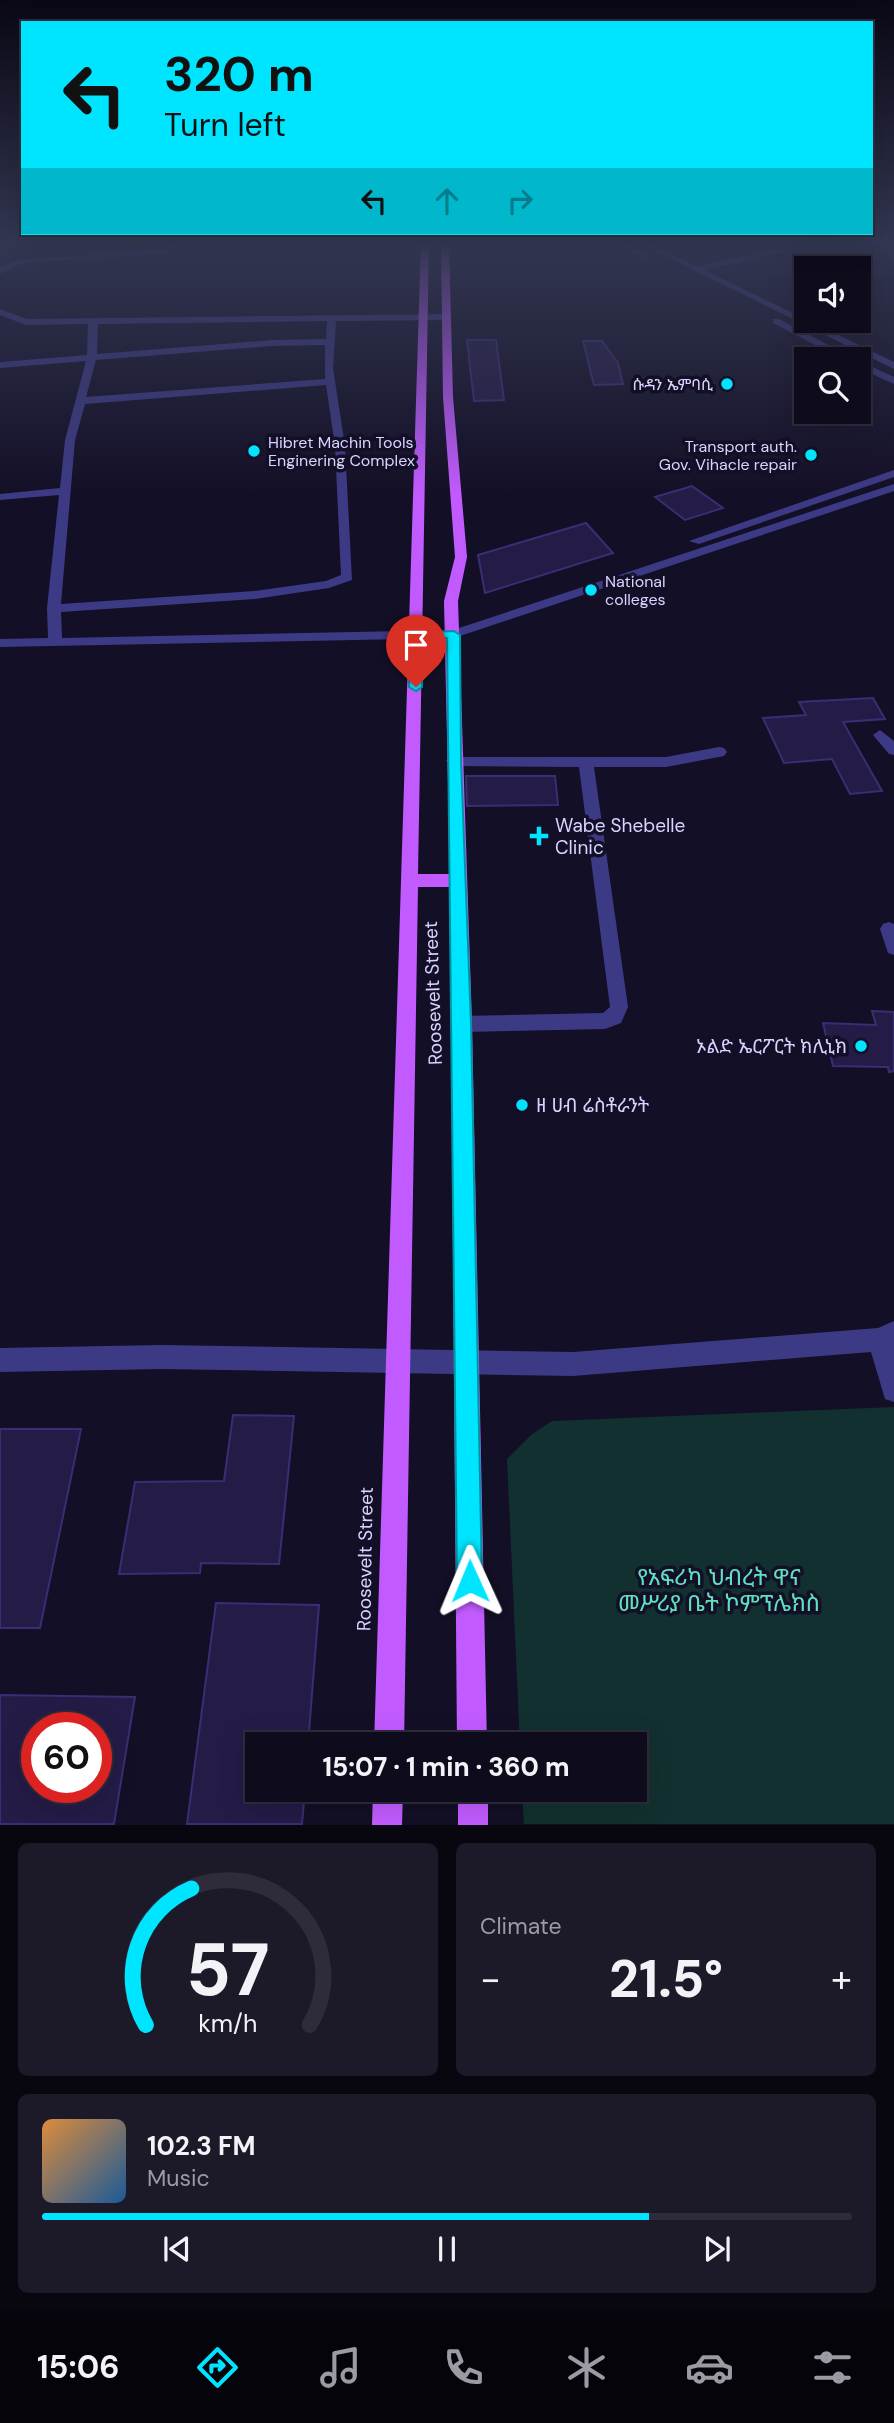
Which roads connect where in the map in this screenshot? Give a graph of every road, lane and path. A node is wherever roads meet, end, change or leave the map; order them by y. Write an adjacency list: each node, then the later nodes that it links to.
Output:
1 (93, 326): 9 (street)
2 (331, 326): 7 (street)
3 (423, 326): 22 (main road, Roosevelt Street)
4 (447, 326): 21 (main road, Roosevelt Street)
5 (786, 326): 8 (street)
6 (813, 326): 11 (street)
7 (330, 342): 9 (street); 14 (street)
8 (827, 347)
9 (92, 356): 10 (street); 15 (street)
10 (0, 365)
11 (894, 366)
12 (871, 369): 13 (street)
13 (894, 381)
14 (331, 382): 15 (street); 20 (street)
15 (80, 401): 17 (street)
16 (894, 473): 21 (street)
17 (65, 491): 19 (street); 20 (street)
18 (892, 493): 21 (street)
19 (0, 496)
20 (54, 608): 24 (street)
21 (453, 630): 22 (street); 28 (main road, Roosevelt Street)
22 (416, 631): 24 (street); 30 (main road, Roosevelt Street)
23 (0, 643): 24 (street)
24 (55, 643)
25 (880, 735): 26 (street)
26 (894, 750)
27 (719, 752): 29 (street)
28 (454, 761): 29 (street); 31 (main road, Roosevelt Street)
29 (586, 762): 34 (street)
30 (410, 880): 31 (main road); 37 (main road, Roosevelt Street)
31 (457, 881): 34 (main road, Roosevelt Street)
32 (889, 929): 33 (street)
33 (894, 948)
34 (462, 1024): 38 (main road, Roosevelt Street)
35 (887, 1337): 38 (street); 39 (street)
36 (0, 1360): 37 (street)
37 (398, 1362): 38 (street); 40 (main road, Roosevelt Street)
38 (466, 1363): 41 (main road, Roosevelt Street)
39 (894, 1390)
40 (389, 1732)
41 (472, 1732)
42 (388, 1802): 44 (main road)
43 (473, 1802): 45 (main road)
44 (387, 1825)
45 (473, 1825)

